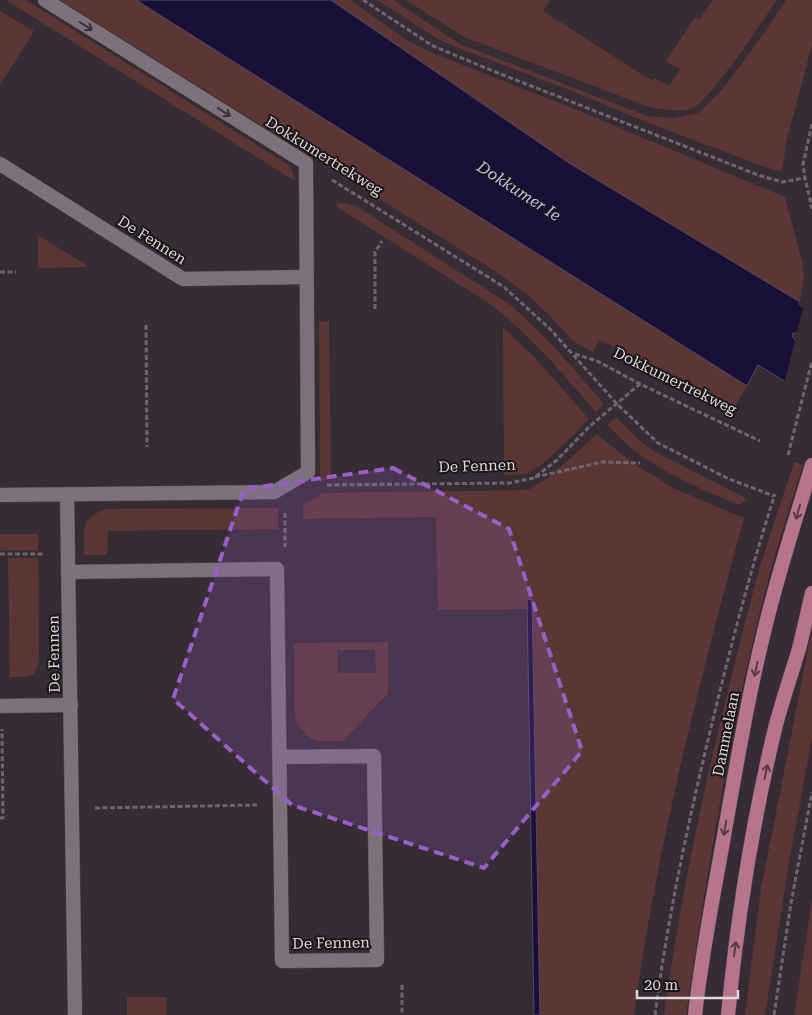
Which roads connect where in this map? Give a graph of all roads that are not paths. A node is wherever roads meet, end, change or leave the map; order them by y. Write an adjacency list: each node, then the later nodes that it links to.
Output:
1 (45, 0): 3 (street, Dokkumertrekweg, one-way to 3)
2 (0, 164): 3 (street, De Fennen)
3 (306, 277): 6 (street)
4 (812, 465): 13 (main road, Dammelaan, one-way to 13)
5 (0, 495): 6 (street)
6 (67, 495): 7 (street, De Fennen)
7 (68, 572): 9 (street, De Fennen); 11 (street, De Fennen)
8 (812, 593): 14 (main road, one-way to 8)
9 (71, 705): 10 (street, De Fennen); 12 (street, De Fennen)
10 (1, 706)
11 (280, 757): 11 (street, De Fennen)
12 (75, 1015)
13 (695, 1015)
14 (728, 1015)

